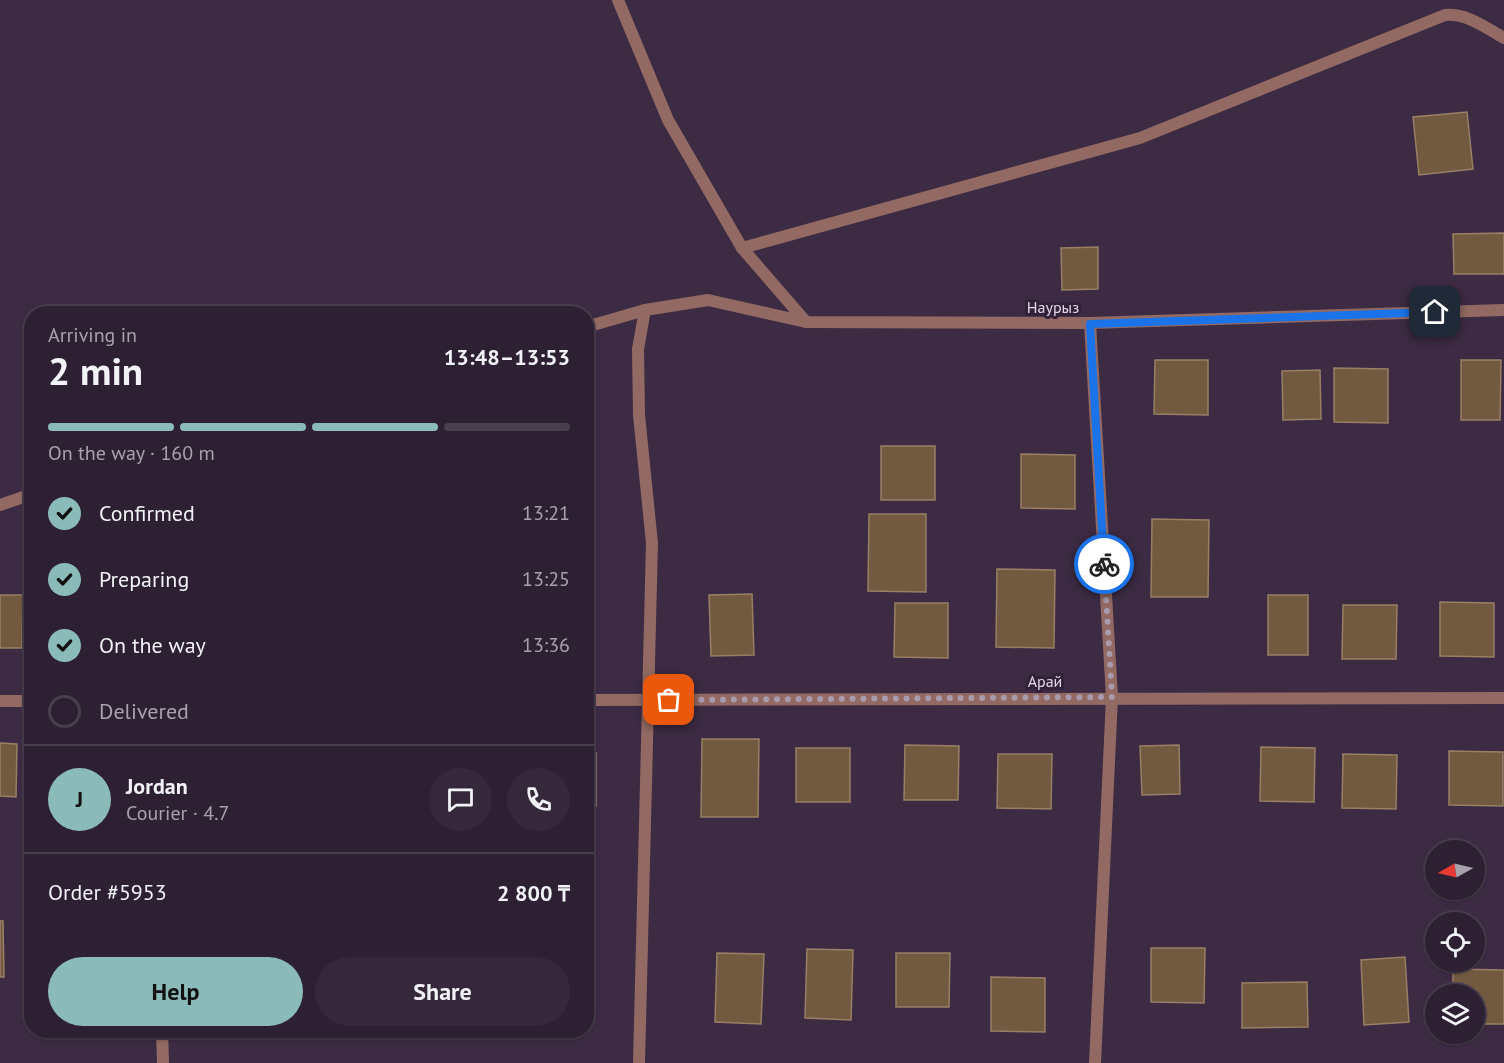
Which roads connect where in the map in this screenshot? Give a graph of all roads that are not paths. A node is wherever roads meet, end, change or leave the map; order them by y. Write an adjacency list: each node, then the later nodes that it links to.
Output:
1 (618, 0): 3 (street)
2 (1504, 38): 3 (street)
3 (742, 248): 6 (street)
4 (645, 310): 6 (street, Наурыз); 8 (street, Наурыз); 14 (street)
5 (1504, 310): 7 (street, Наурыз)
6 (806, 322): 7 (street, Наурыз)
7 (1090, 324): 11 (street)
8 (594, 325)
9 (24, 497): 10 (street)
10 (0, 505)
11 (1112, 697): 12 (street, Арай); 14 (street, Арай); 20 (street)
12 (1504, 698)
13 (594, 700): 14 (street, Арай)
14 (646, 700): 19 (street)
15 (0, 701): 16 (street)
16 (24, 701)
17 (162, 1038): 18 (street)
18 (163, 1063)
19 (639, 1063)
20 (1095, 1063)

